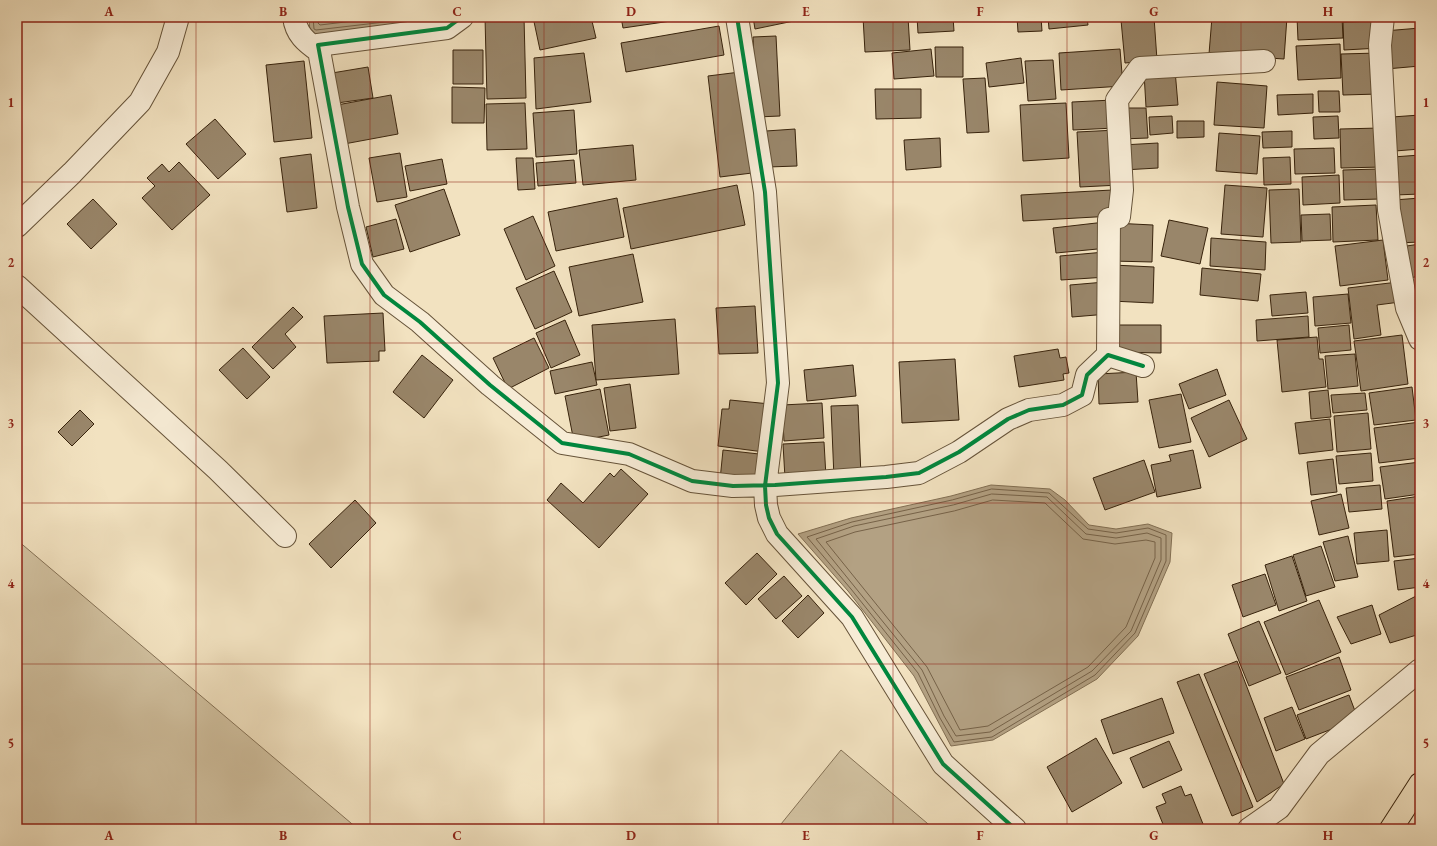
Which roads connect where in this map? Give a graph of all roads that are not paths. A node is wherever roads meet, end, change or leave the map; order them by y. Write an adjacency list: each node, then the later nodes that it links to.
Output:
1 (178, 17): 8 (street)
2 (294, 17): 6 (street)
3 (462, 17): 6 (street)
4 (737, 17): 13 (street)
5 (1383, 17): 10 (street)
6 (319, 51): 13 (street)
7 (1264, 61): 11 (street)
8 (17, 226)
9 (17, 286): 14 (street)
10 (1420, 339)
11 (1108, 355): 12 (street); 13 (street)
12 (1143, 366)
13 (765, 486): 17 (street)
14 (285, 536)
15 (1420, 670): 18 (street)
16 (1420, 784): 19 (main road)
17 (1014, 829)
18 (1249, 829)
19 (1391, 829)

